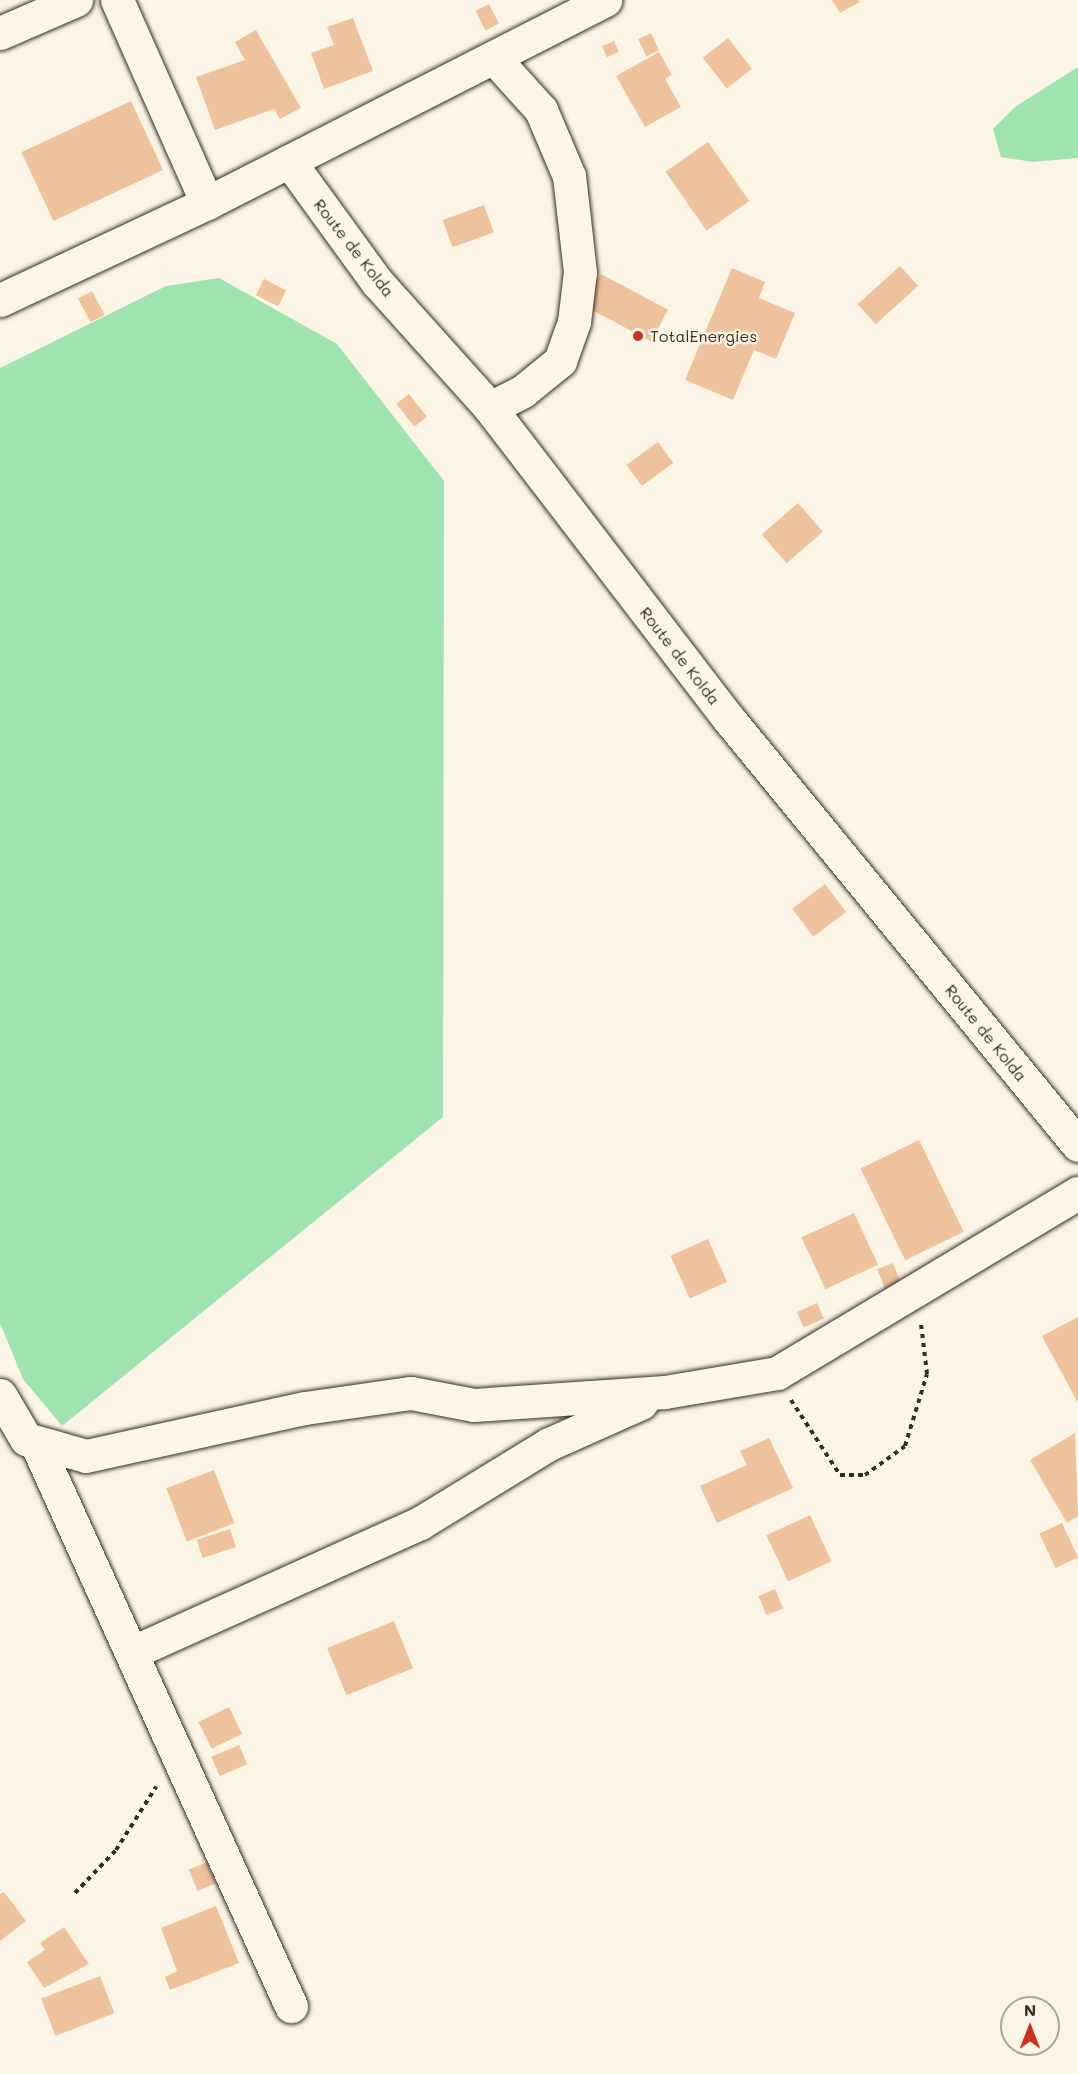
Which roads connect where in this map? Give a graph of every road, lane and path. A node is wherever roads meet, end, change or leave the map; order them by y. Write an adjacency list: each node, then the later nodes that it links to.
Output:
1 (76, 0): 4 (street)
2 (117, 0): 7 (street)
3 (605, 0): 5 (street)
4 (0, 33)
5 (494, 58): 6 (street); 9 (street)
6 (289, 161): 7 (street); 9 (street, Route de Kolda)
7 (207, 203): 8 (street)
8 (0, 300)
9 (490, 408): 10 (street, Route de Kolda)
10 (1078, 1145)
11 (1078, 1193): 12 (street)
12 (917, 1289): 13 (street); 13 (path)
13 (777, 1373): 14 (street)
14 (664, 1392): 16 (street); 17 (street)
15 (0, 1395): 16 (street)
16 (37, 1444): 17 (street)
17 (133, 1653): 18 (street)
18 (165, 1736): 19 (path); 20 (street)
19 (75, 1893)
20 (291, 2006)

